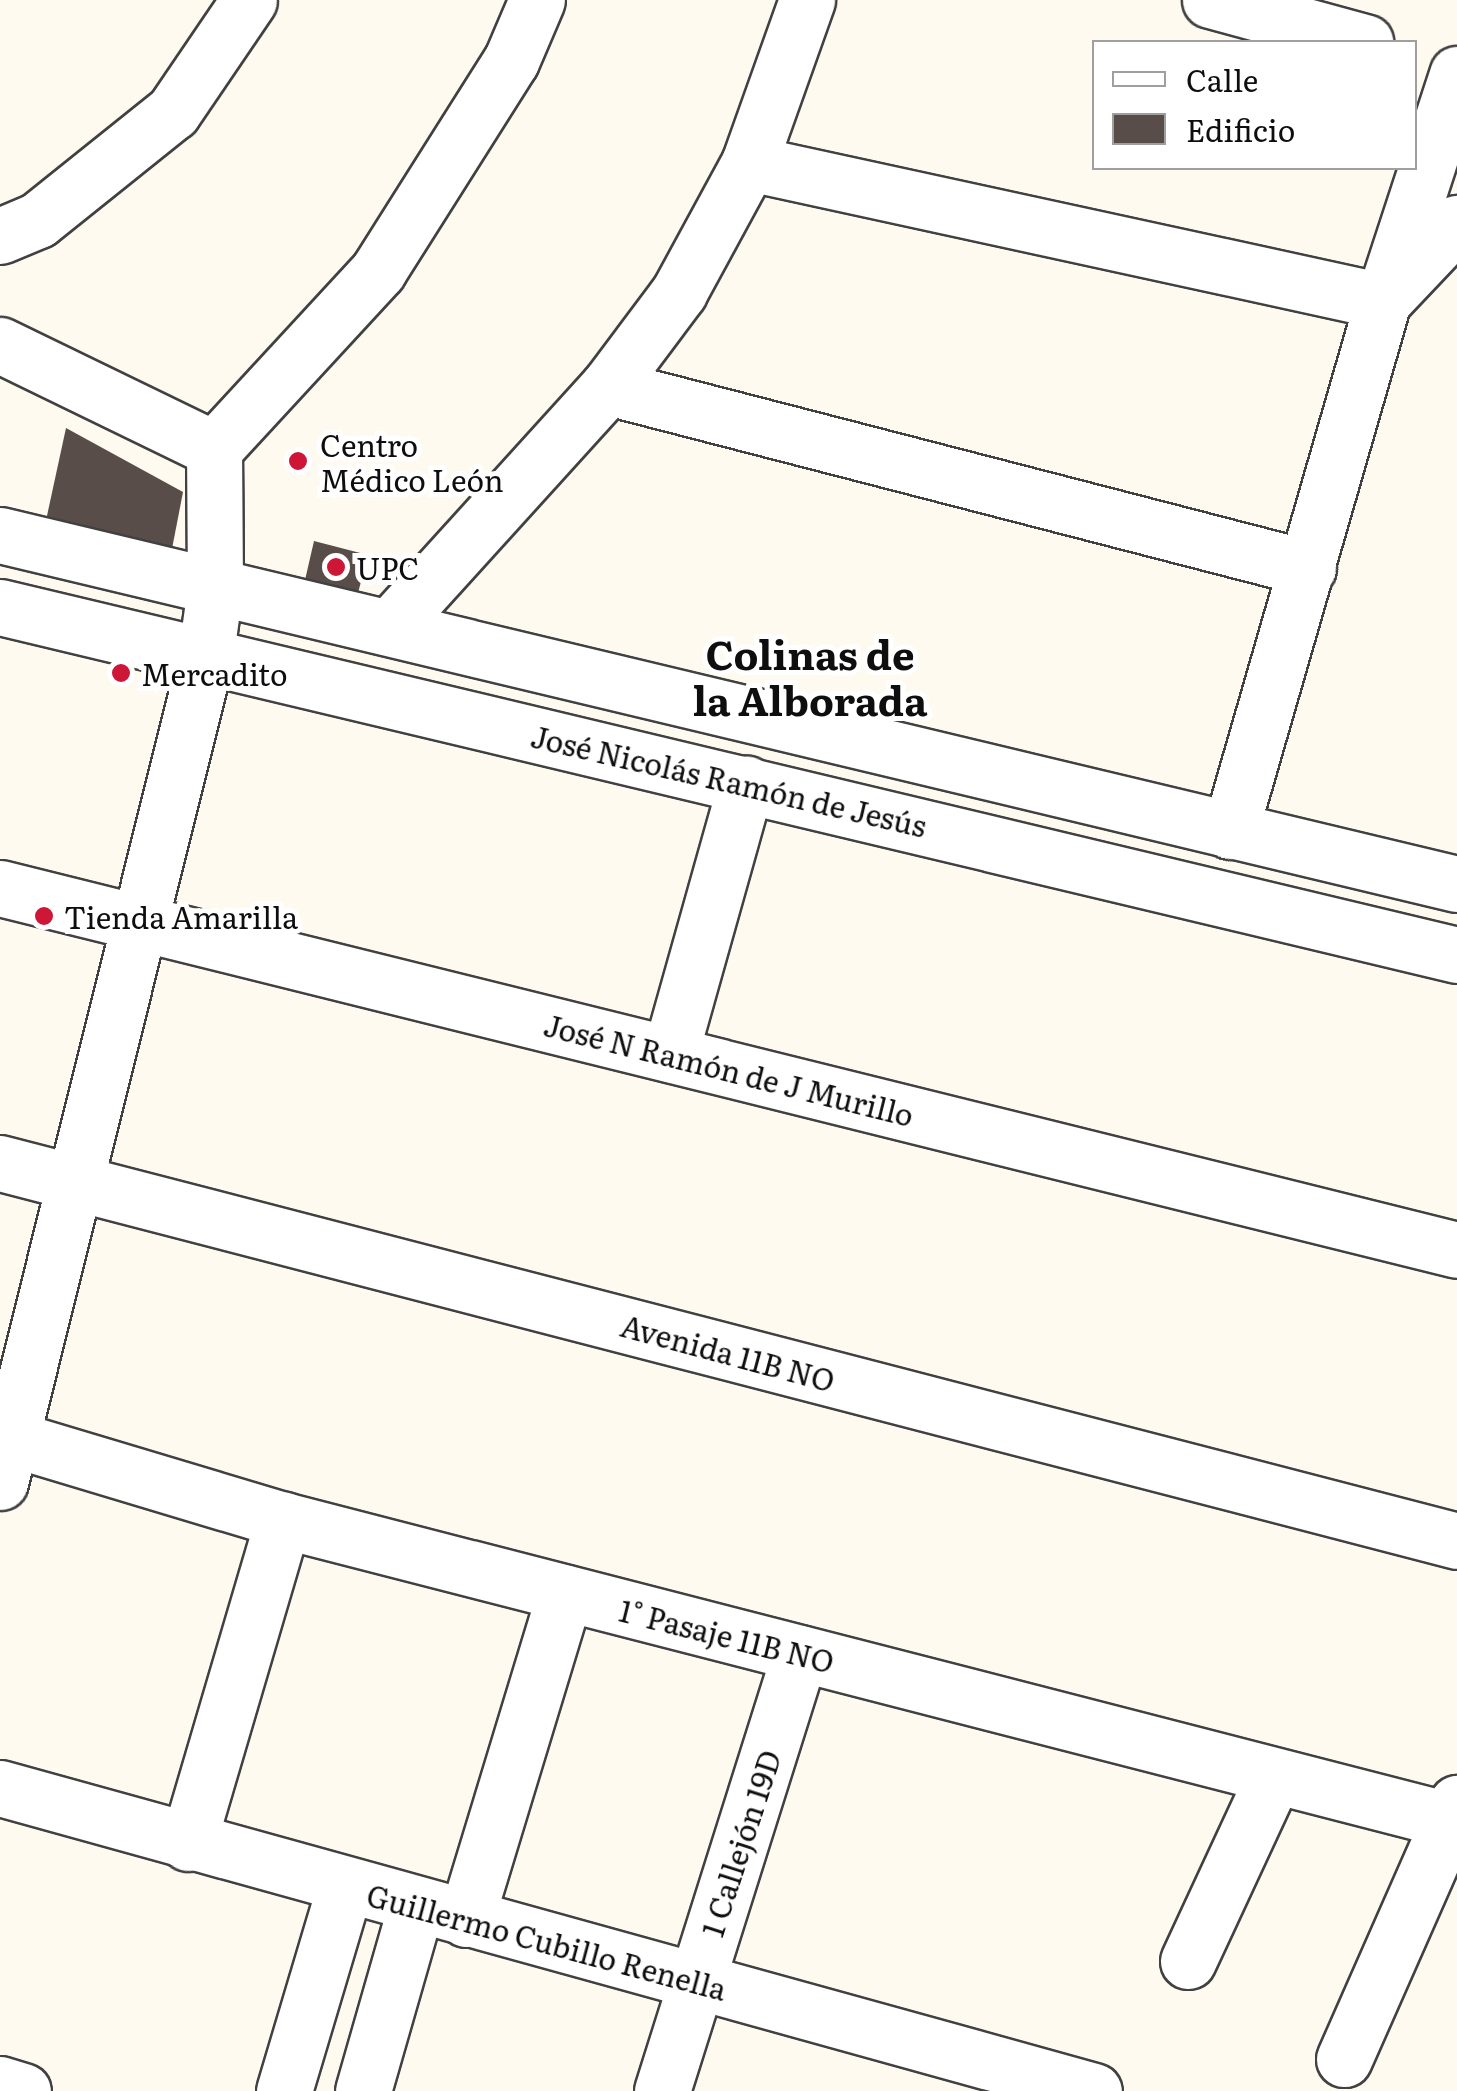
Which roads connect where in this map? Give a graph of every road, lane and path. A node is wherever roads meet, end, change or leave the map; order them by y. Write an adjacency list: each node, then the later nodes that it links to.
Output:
1 (249, 0): 10 (street)
2 (537, 0): 14 (street)
3 (807, 0): 8 (street)
4 (1210, 0): 5 (street)
5 (1357, 40)
6 (1417, 57): 7 (street)
7 (1457, 71): 11 (street)
8 (749, 163): 11 (street); 13 (street)
9 (1457, 224): 11 (street)
10 (0, 236)
11 (1383, 301): 16 (street)
12 (0, 345): 14 (street)
13 (608, 386): 16 (street); 19 (street)
14 (214, 448): 17 (street)
15 (0, 536): 17 (street)
16 (1308, 568): 22 (street)
17 (215, 588): 19 (street); 20 (street)
18 (0, 607): 20 (street, José Nicolás Ramón de Jesús)
19 (390, 627): 22 (street)
20 (205, 660): 21 (street, José Nicolás Ramón de Jesús); 25 (street)
21 (746, 783): 26 (street, José Nicolás Ramón de Jesús); 27 (street)
22 (1230, 831): 23 (street)
23 (1457, 884)
24 (0, 888): 25 (street, José N Ramón de J Murillo)
25 (143, 924): 27 (street, José N Ramón de J Murillo); 29 (street)
26 (1457, 956)
27 (670, 1054): 30 (street, José N Ramón de J Murillo)
28 (0, 1163): 29 (street, Avenida 11B NO)
29 (73, 1182): 31 (street); 33 (street, Avenida 11B NO)
30 (1457, 1250)
31 (4, 1452): 32 (street, 1° Pasaje 11B NO)
32 (282, 1520): 34 (street, 1° Pasaje 11B NO); 39 (street)
33 (1457, 1541)
34 (565, 1593): 35 (street, 1° Pasaje 11B NO); 41 (street)
35 (800, 1653): 36 (street, 1° Pasaje 11B NO); 43 (street, 1 Callejón 19D)
36 (1274, 1776): 38 (street, 1° Pasaje 11B NO); 42 (street)
37 (0, 1788): 39 (street, Guillermo Cubillo Renella)
38 (1454, 1815): 44 (street)
39 (188, 1842): 40 (street, Guillermo Cubillo Renella)
40 (345, 1886): 41 (street, Guillermo Cubillo Renella); 47 (street)
41 (441, 1912): 43 (street, Guillermo Cubillo Renella); 48 (street)
42 (1188, 1962)
43 (696, 1982): 49 (street, 1 Callejón 19D); 50 (street, Guillermo Cubillo Renella)
44 (1344, 2059)
45 (0, 2084): 46 (street)
46 (23, 2091)
47 (284, 2091)
48 (363, 2091)
49 (662, 2091)
50 (1094, 2091)

